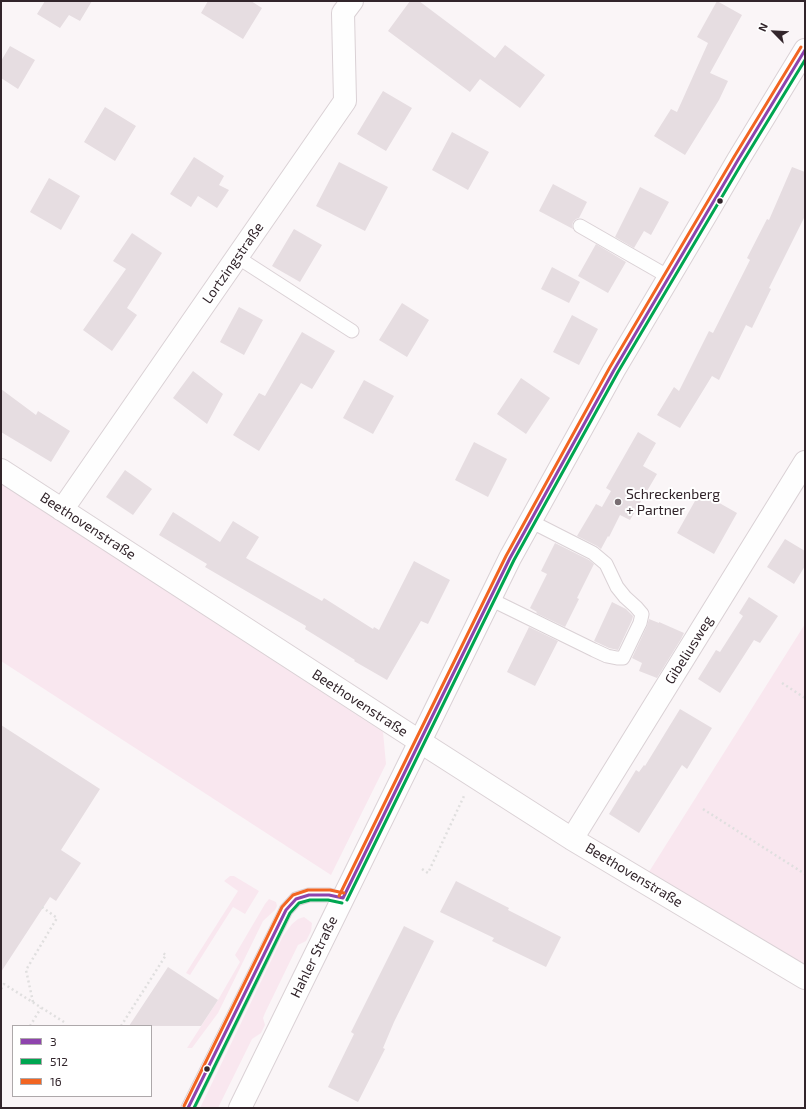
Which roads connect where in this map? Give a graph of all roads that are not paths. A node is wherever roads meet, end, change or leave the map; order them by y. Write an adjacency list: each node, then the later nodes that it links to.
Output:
1 (352, 1): 4 (street, Lortzingstraße)
2 (805, 50): 5 (street, Hahler Straße)
3 (580, 226): 5 (lane)
4 (237, 257): 6 (lane); 9 (street, Lortzingstraße)
5 (669, 277): 10 (street, Hahler Straße)
6 (352, 331)
7 (805, 462): 13 (street, Gibeliusweg)
8 (1, 470): 9 (street, Beethovenstraße)
9 (62, 510): 12 (street, Beethovenstraße)
10 (530, 520): 11 (street, Hahler Straße); 11 (lane)
11 (490, 599): 12 (street, Hahler Straße)
12 (419, 741): 13 (street, Beethovenstraße); 14 (street, Hahler Straße)
13 (572, 839): 15 (street, Beethovenstraße)
14 (343, 898): 16 (lane); 17 (street, Hahler Straße)
15 (805, 978)
16 (188, 1108)
17 (240, 1108)

